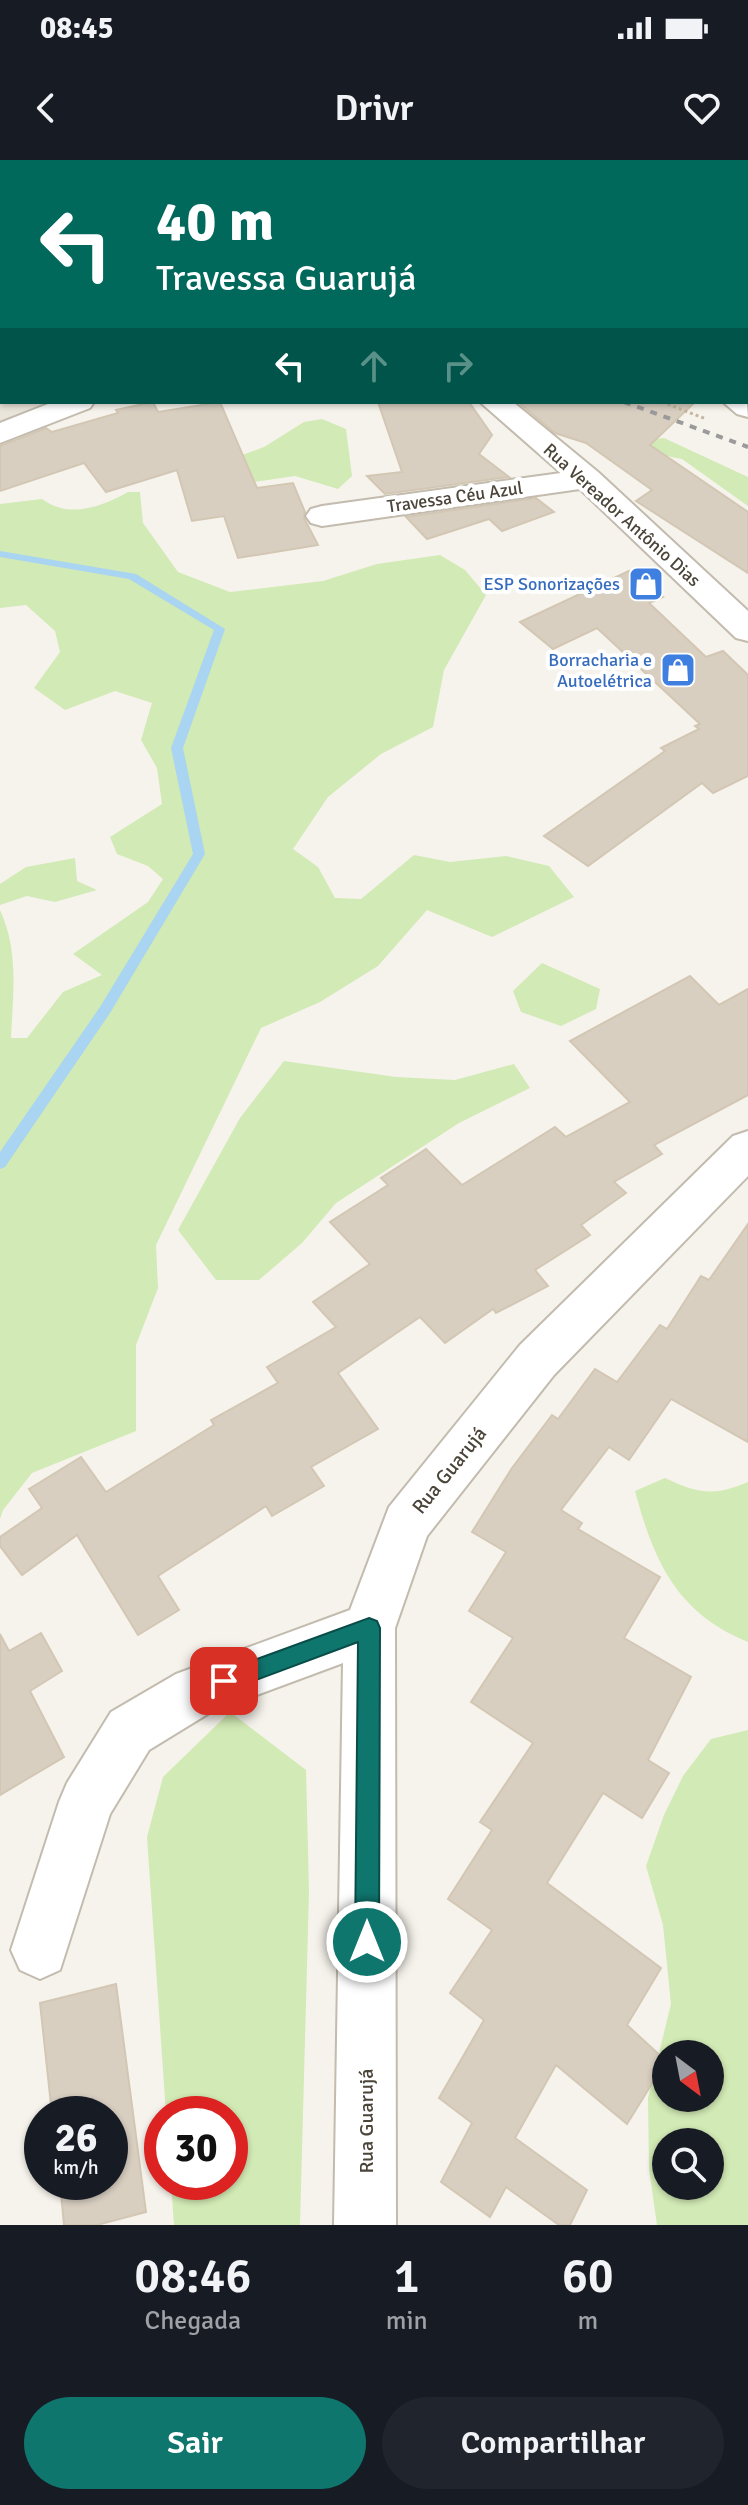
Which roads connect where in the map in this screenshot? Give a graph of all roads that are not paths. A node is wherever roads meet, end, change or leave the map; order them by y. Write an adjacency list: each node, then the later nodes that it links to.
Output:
1 (74, 404): 3 (street)
2 (497, 404): 4 (street, Rua Vereador Antônio Dias)
3 (0, 434)
4 (587, 479): 5 (street, Travessa Céu Azul); 6 (street, Rua Vereador Antônio Dias)
5 (322, 516)
6 (748, 630)
7 (748, 1148): 8 (street, Rua Guarujá)
8 (369, 1628): 9 (street); 10 (street, Rua Guarujá)
9 (40, 1950)
10 (365, 2225)

